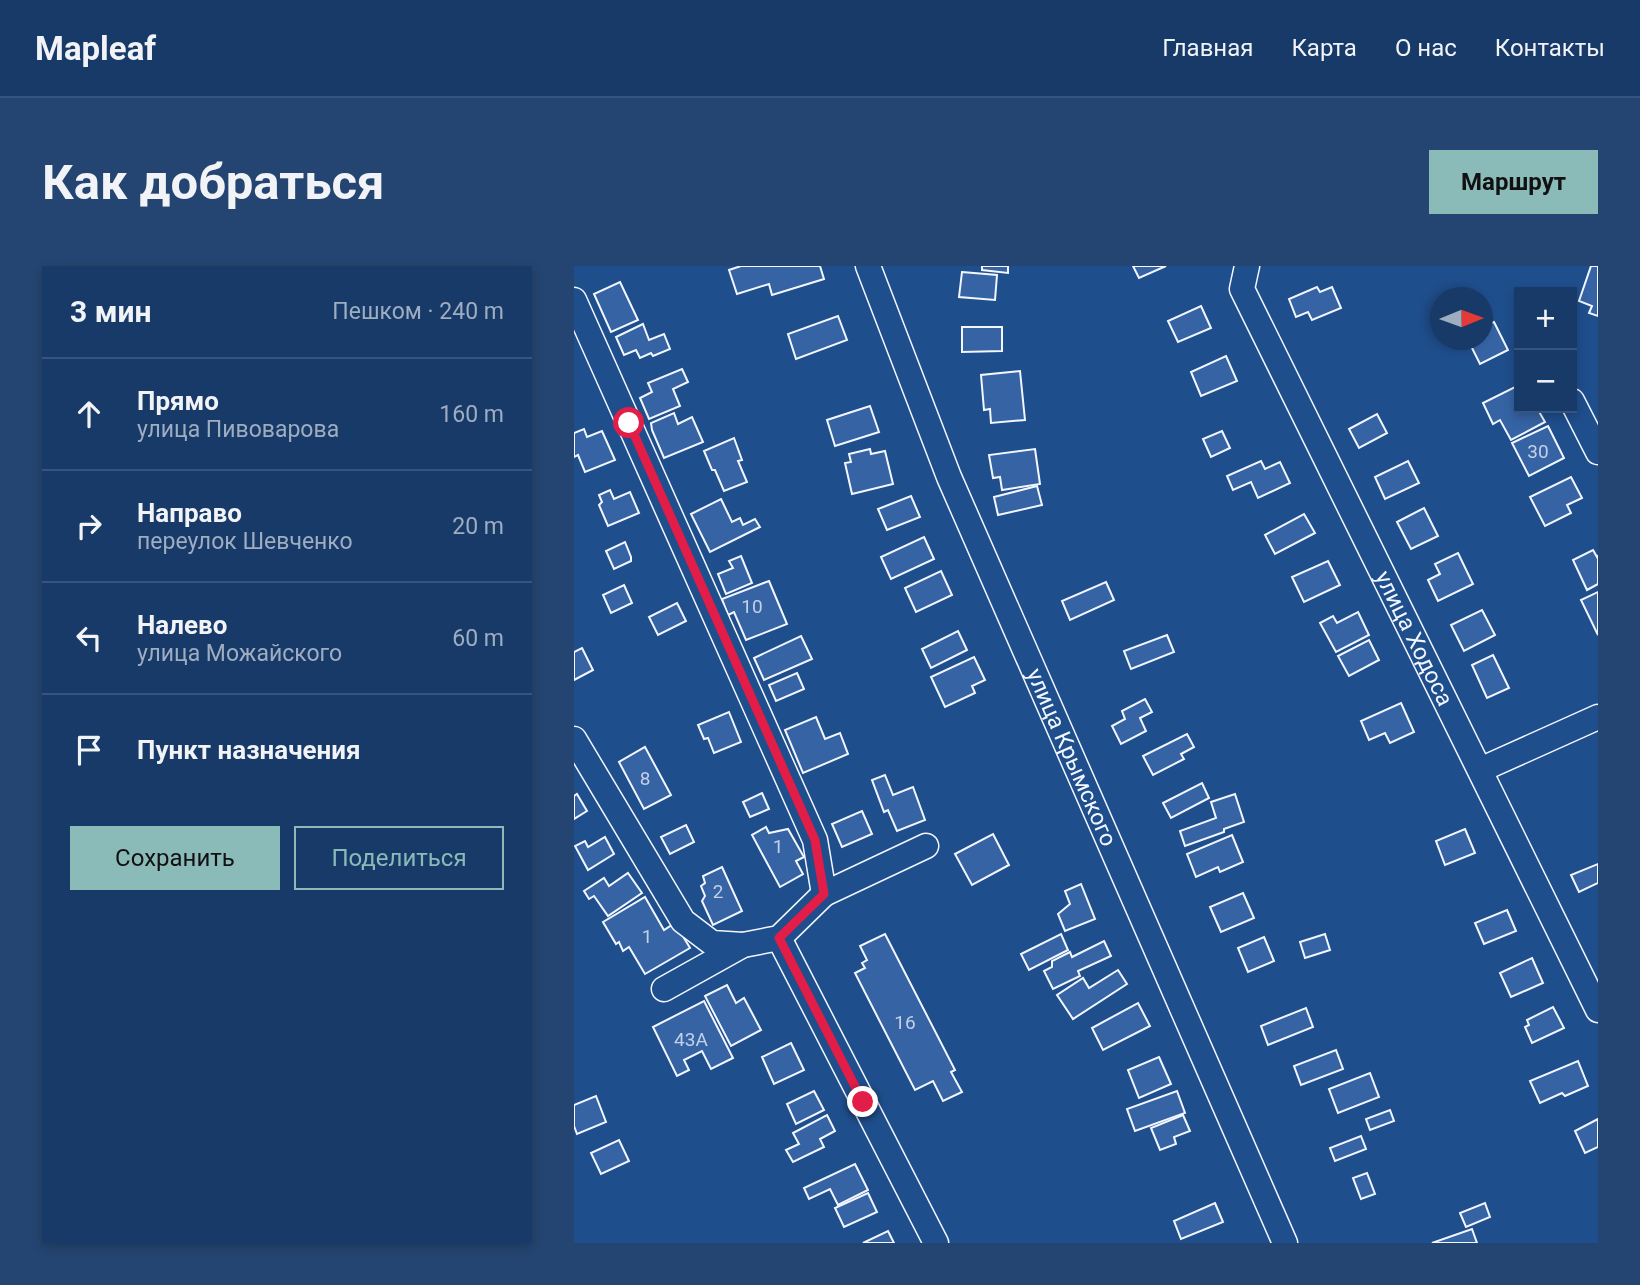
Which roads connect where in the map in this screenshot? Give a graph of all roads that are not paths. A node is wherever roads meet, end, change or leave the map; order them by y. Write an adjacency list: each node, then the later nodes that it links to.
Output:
1 (868, 266): 16 (street, улица Крымского)
2 (1247, 266): 8 (street, улица Ходоса)
3 (574, 300): 10 (street)
4 (1577, 411): 5 (street)
5 (1598, 452)
6 (1598, 717): 8 (street)
7 (574, 739): 12 (street)
8 (1479, 770): 14 (street, улица Ходоса)
9 (926, 845): 10 (street)
10 (824, 894): 11 (street)
11 (779, 938): 12 (street); 15 (street)
12 (743, 945): 13 (street)
13 (664, 989)
14 (1598, 1010)
15 (936, 1243)
16 (1285, 1243)

